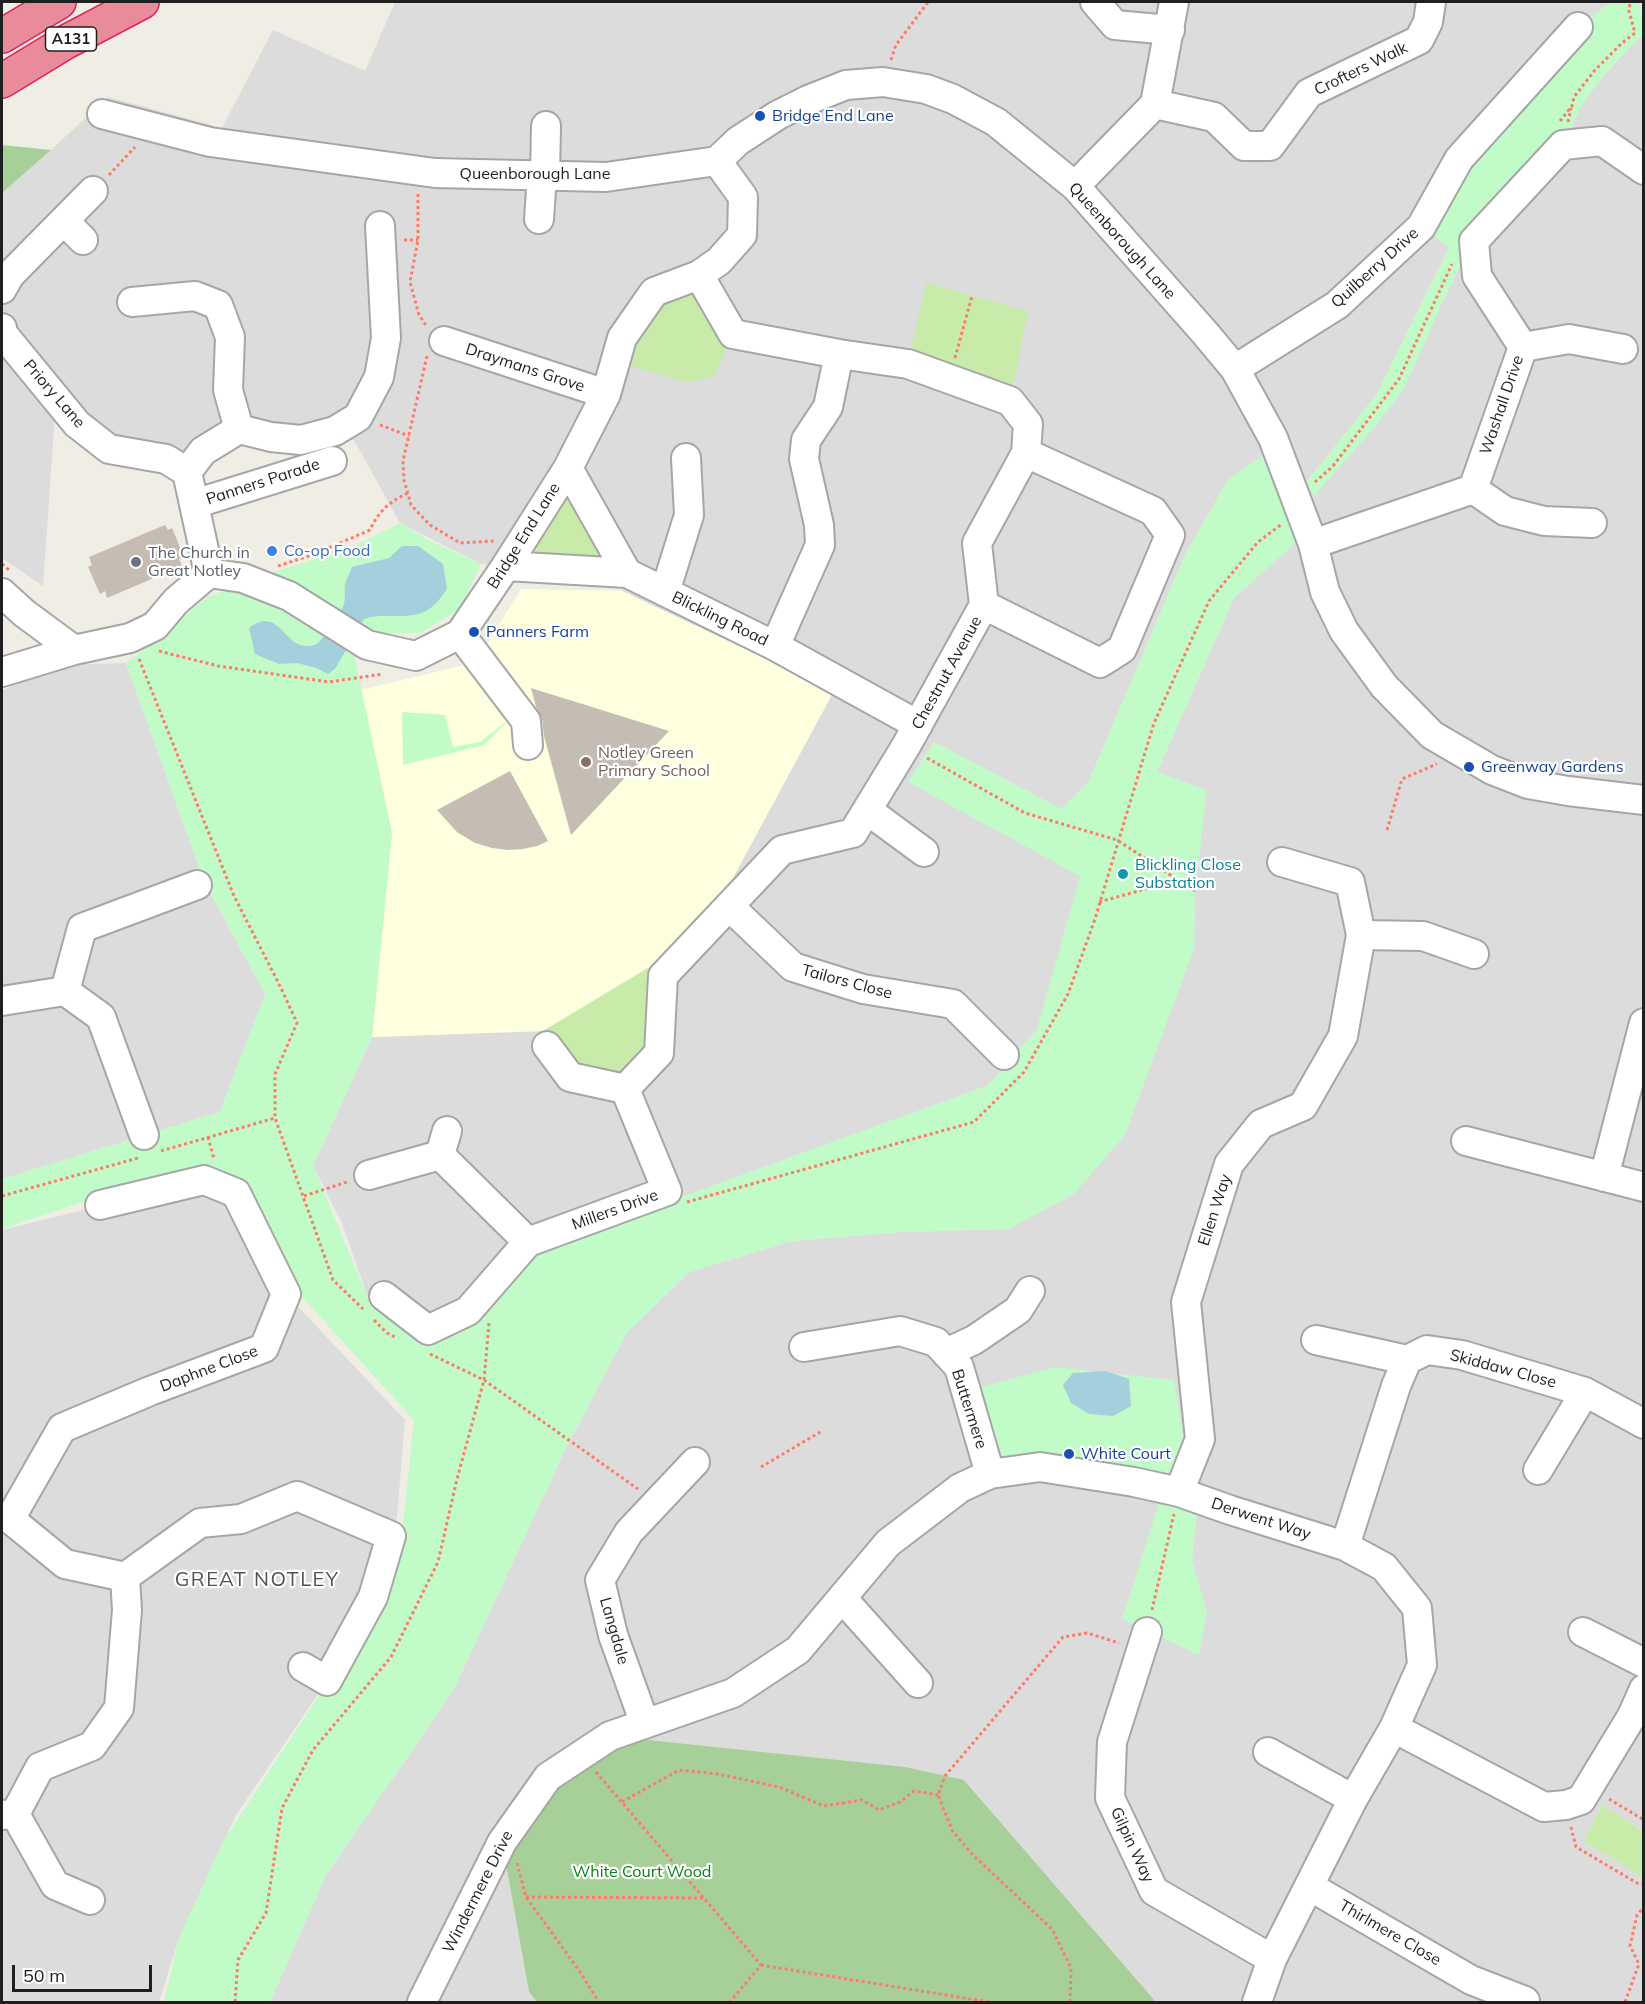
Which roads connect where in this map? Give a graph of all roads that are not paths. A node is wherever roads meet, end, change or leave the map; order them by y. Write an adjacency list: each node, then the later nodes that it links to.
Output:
1 (59, 2): 8 (highway, A131)
2 (142, 2): 9 (highway, A131)
3 (1095, 2): 7 (street)
4 (1174, 2): 7 (street)
5 (1431, 2): 10 (street, Crofters Walk)
6 (1578, 27): 28 (street, Quilberry Drive)
7 (1170, 30): 10 (street)
8 (2, 36)
9 (2, 81)
10 (1155, 104): 16 (street)
11 (102, 114): 15 (street, Queenborough Lane)
12 (546, 126): 15 (street)
13 (717, 160): 15 (street, Queenborough Lane); 16 (street, Queenborough Lane); 20 (street, Bridge End Lane)
14 (1644, 170): 25 (street, Washall Drive)
15 (544, 176): 18 (street)
16 (1075, 186): 28 (street, Queenborough Lane)
17 (93, 191): 21 (street)
18 (539, 219)
19 (380, 226): 30 (street)
20 (699, 275): 27 (street, Chestnut Avenue); 29 (street, Bridge End Lane)
21 (2, 289)
22 (132, 302): 30 (street)
23 (2, 328): 35 (street, Priory Lane)
24 (434, 344): 29 (street, Draymans Grove)
25 (1523, 346): 26 (street); 36 (street, Washall Drive)
26 (1623, 349)
27 (839, 354): 31 (street, Chestnut Avenue); 47 (street)
28 (1235, 369): 39 (street, Queenborough Lane)
29 (606, 394): 34 (street, Bridge End Lane)
30 (239, 429): 35 (street)
31 (1026, 453): 45 (street, Chestnut Avenue); 45 (street)
32 (686, 458): 43 (street)
33 (332, 461): 37 (street, Panners Parade)
34 (568, 468): 40 (street, Bridge End Lane); 42 (street)
35 (187, 472): 37 (street)
36 (1473, 489): 38 (street); 39 (street)
37 (194, 504): 41 (street)
38 (1592, 523)
39 (1312, 544): 52 (street, Queenborough Lane)
40 (506, 567): 42 (street, Blickling Road); 46 (street, Bridge End Lane)
41 (209, 573): 46 (street, Bridge End Lane); 48 (street)
42 (627, 573): 43 (street, Blickling Road)
43 (665, 592): 47 (street, Blickling Road)
44 (2, 593): 48 (street)
45 (984, 606): 50 (street, Chestnut Avenue)
46 (460, 634): 51 (street)
47 (775, 646): 50 (street, Blickling Road)
48 (74, 650): 49 (street)
49 (2, 672)
50 (912, 735): 53 (street, Chestnut Avenue)
51 (528, 745)
52 (1644, 800)
53 (867, 810): 54 (street); 57 (street, Chestnut Avenue)
54 (924, 852)
55 (1282, 861): 58 (street, Ellen Way)
56 (197, 885): 60 (street)
57 (729, 906): 64 (street, Tailors Close); 65 (street, Chestnut Avenue)
58 (1361, 935): 59 (street); 84 (street, Ellen Way)
59 (1474, 954)
60 (65, 991): 61 (street); 66 (street)
61 (2, 1001)
62 (1644, 1023): 69 (street)
63 (547, 1046): 65 (street)
64 (1004, 1055)
65 (625, 1089): 72 (street, Millers Drive)
66 (144, 1135)
67 (1466, 1141): 69 (street)
68 (369, 1175): 72 (street)
69 (1604, 1177): 70 (street)
70 (1644, 1187)
71 (100, 1205): 85 (street, Daphne Close)
72 (528, 1242): 74 (street, Millers Drive)
73 (1030, 1291): 77 (street)
74 (373, 1308)
75 (1316, 1340): 78 (street)
76 (804, 1347): 77 (street, Buttermere)
77 (946, 1353): 83 (street, Buttermere)
78 (1407, 1360): 79 (street, Skiddaw Close); 86 (street)
79 (1585, 1392): 80 (street, Skiddaw Close); 82 (street)
80 (1644, 1425)
81 (695, 1462): 96 (street, Langdale)
82 (1538, 1470)
83 (990, 1474): 84 (street, Derwent Way); 88 (street, Derwent Way)
84 (1179, 1492): 86 (street, Derwent Way)
85 (6, 1518): 87 (street)
86 (1345, 1546): 97 (street, Derwent Way)
87 (125, 1577): 92 (street); 100 (street)
88 (842, 1598): 93 (street); 95 (street, Derwent Way)
89 (1583, 1632): 91 (street)
90 (1144, 1641): 103 (street, Gilpin Way)
91 (1644, 1663)
92 (303, 1667)
93 (918, 1683)
94 (1644, 1689): 97 (street)
95 (733, 1693): 96 (street, Windermere Drive)
96 (645, 1724): 105 (street, Windermere Drive)
97 (1394, 1728): 99 (street, Derwent Way)
98 (1268, 1752): 99 (street)
99 (1353, 1799): 101 (street, Derwent Way)
100 (8, 1815): 102 (street)
101 (1309, 1886): 103 (street, Derwent Way); 104 (street, Thirlmere Close)
102 (90, 1900)
103 (1272, 1959): 106 (street, Derwent Way)
104 (1525, 2001)
105 (422, 2002)
106 (1257, 2002)

